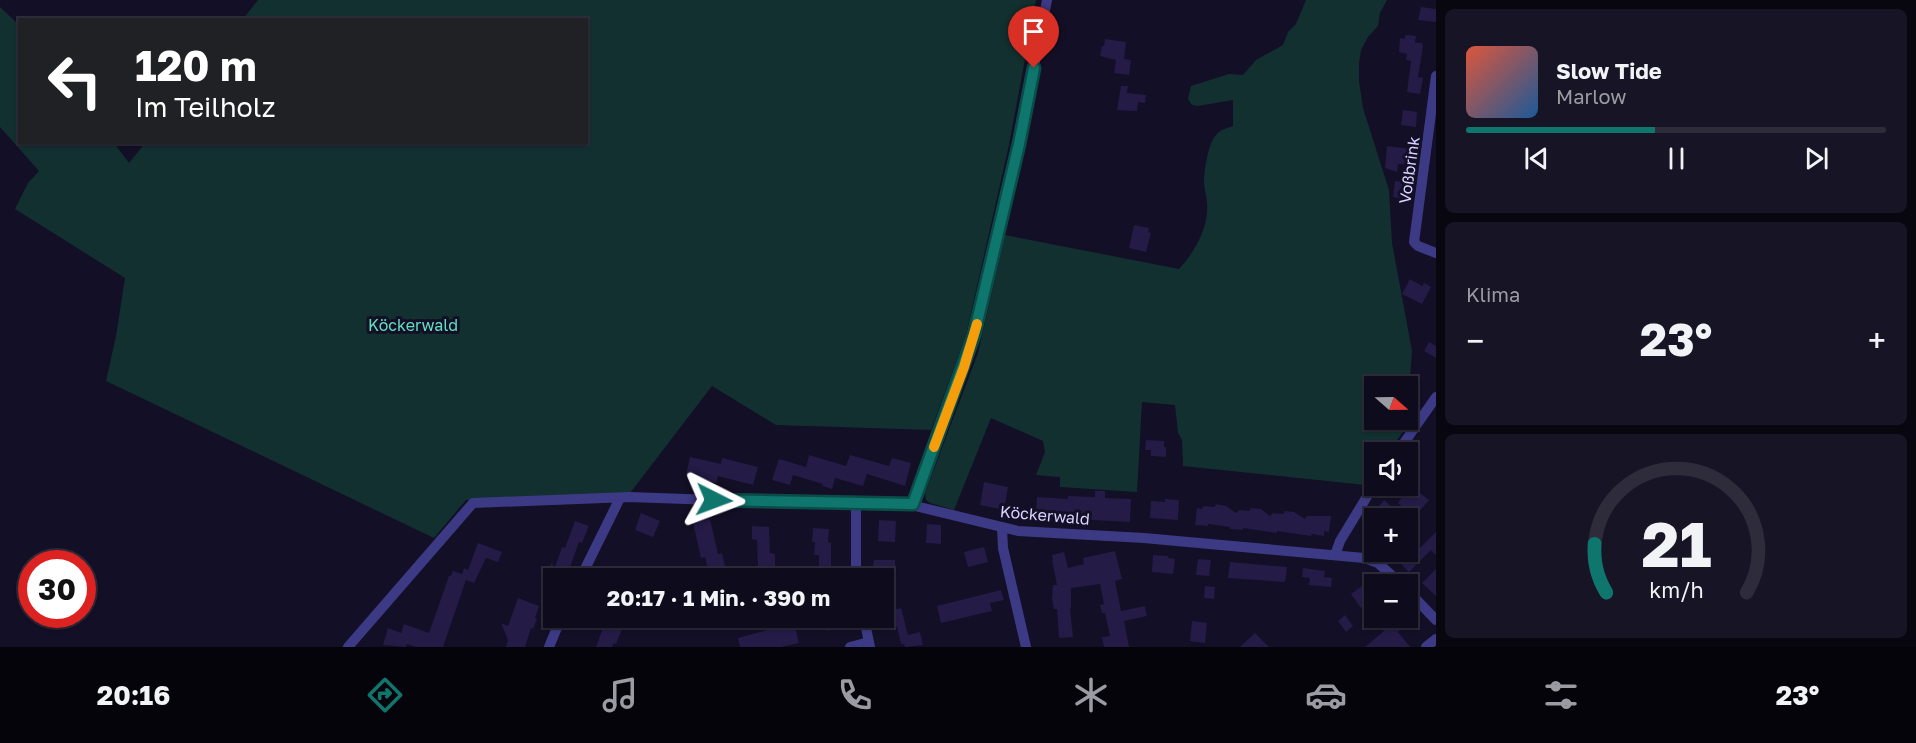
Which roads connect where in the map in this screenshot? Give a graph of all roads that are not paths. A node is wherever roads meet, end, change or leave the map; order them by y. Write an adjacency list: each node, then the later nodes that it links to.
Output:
1 (1047, 0): 9 (street)
2 (1436, 76): 3 (street, Voßbrink)
3 (1436, 253)
4 (1435, 402): 5 (street)
5 (1405, 442)
6 (1367, 496): 11 (street)
7 (620, 498): 8 (street, Köckerwald); 12 (street); 21 (street, Köckerwald)
8 (856, 504): 9 (street, Köckerwald); 13 (street)
9 (913, 504): 10 (street, Köckerwald)
10 (1002, 528): 11 (street, Köckerwald); 24 (street)
11 (1335, 555): 14 (street, Köckerwald)
12 (585, 568)
13 (856, 568)
14 (1390, 574)
15 (1418, 601): 16 (street)
16 (1436, 620)
17 (557, 628): 22 (street)
18 (866, 628): 20 (street)
19 (1436, 639): 25 (street)
20 (870, 645): 23 (street)
21 (348, 647)
22 (549, 647)
23 (850, 647)
24 (1026, 647)
25 (1426, 647)

